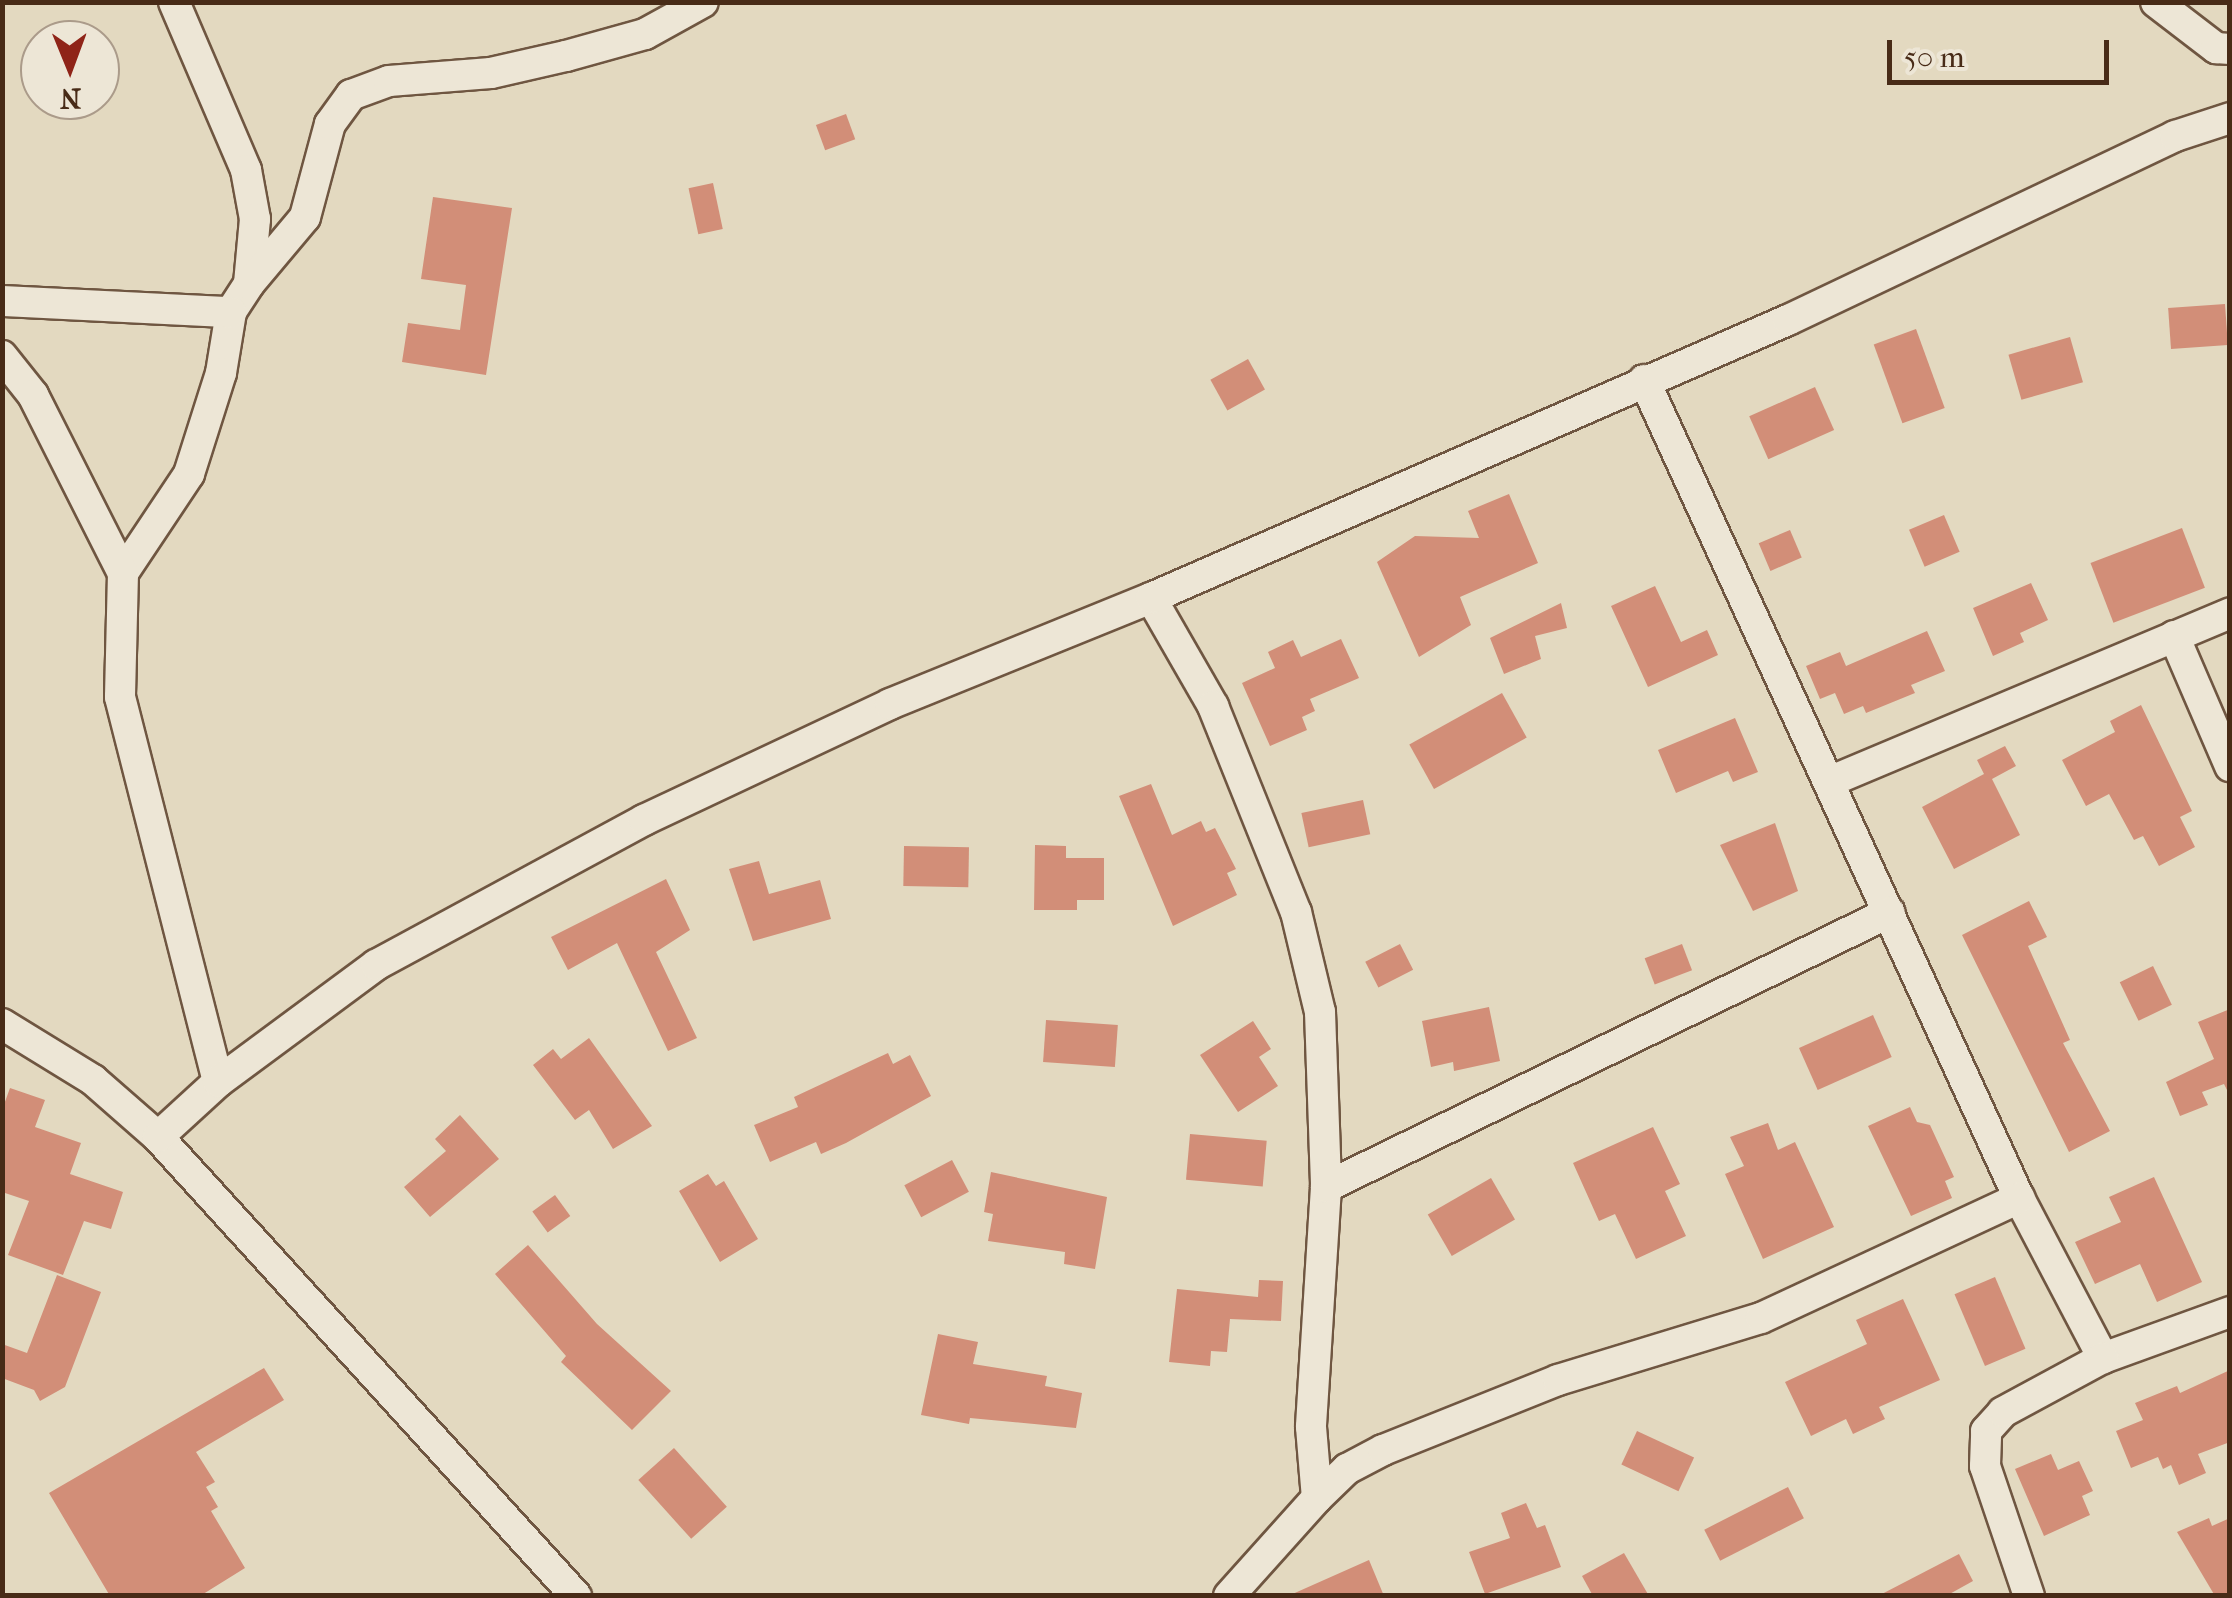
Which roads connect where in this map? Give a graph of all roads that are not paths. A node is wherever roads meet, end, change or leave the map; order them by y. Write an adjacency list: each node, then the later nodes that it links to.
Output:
1 (174, 2): 6 (street)
2 (703, 2): 6 (street)
3 (2156, 2): 4 (street)
4 (2230, 50)
5 (2230, 118): 10 (street)
6 (249, 284): 8 (street)
7 (2, 301): 8 (street)
8 (231, 312): 11 (street)
9 (2, 356): 11 (street)
10 (1644, 380): 12 (street); 16 (street)
11 (123, 572): 19 (street)
12 (1151, 598): 19 (street); 21 (street)
13 (2230, 613): 14 (street)
14 (2174, 636): 15 (street); 16 (street)
15 (2230, 766)
16 (1831, 780): 17 (street)
17 (1890, 912): 21 (street); 22 (street)
18 (2, 1024): 20 (street)
19 (218, 1082): 20 (street)
20 (158, 1137): 26 (street)
21 (1326, 1187): 25 (street)
22 (2019, 1198): 24 (street); 25 (street)
23 (2230, 1312): 24 (street)
24 (2102, 1358): 28 (street)
25 (1317, 1498): 27 (street)
26 (576, 1596)
27 (1229, 1596)
28 (2030, 1596)

